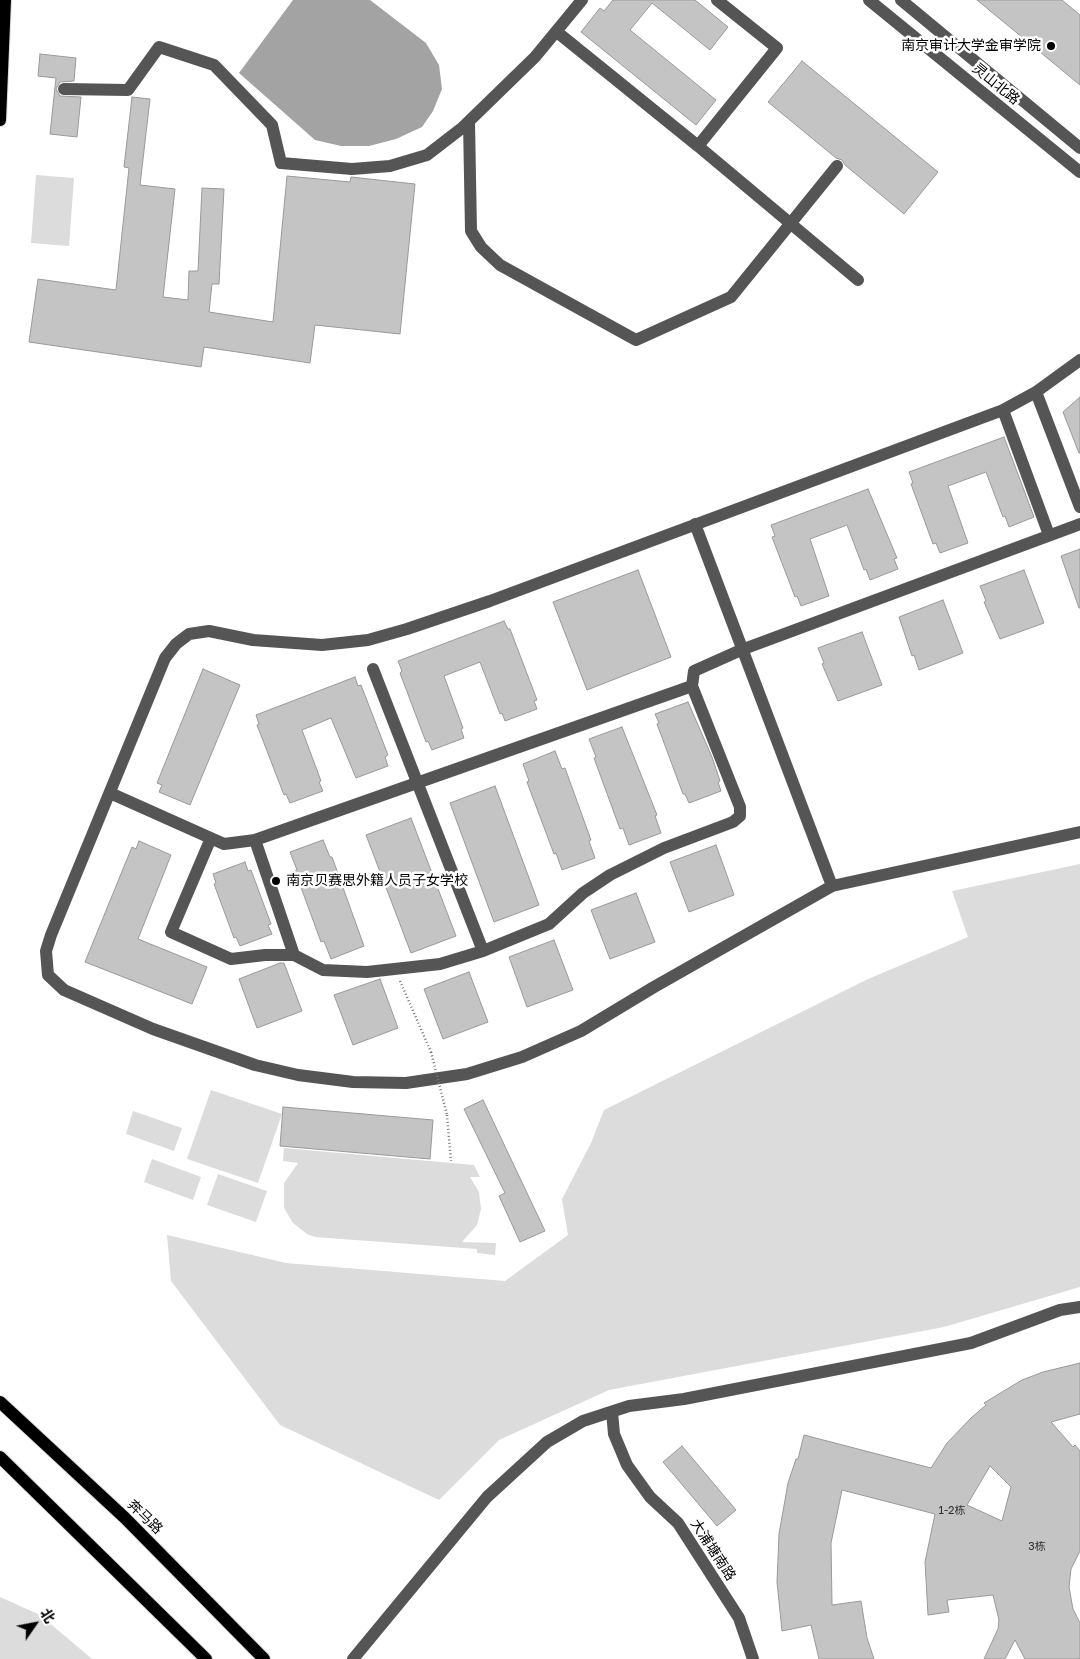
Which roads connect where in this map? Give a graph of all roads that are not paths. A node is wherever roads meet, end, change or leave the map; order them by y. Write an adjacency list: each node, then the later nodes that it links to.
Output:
1 (5, 0): 8 (main road)
2 (582, 0): 6 (street)
3 (717, 0): 10 (street)
4 (869, 0): 13 (street, 灵山北路)
5 (901, 0): 11 (street, 灵山北路)
6 (557, 32): 9 (street); 10 (street)
7 (64, 88): 9 (street)
8 (0, 120)
9 (469, 122): 14 (street)
10 (698, 146): 14 (street)
11 (1080, 148)
12 (837, 166): 14 (street)
13 (1080, 172)
14 (792, 224): 15 (street)
15 (858, 280)
16 (1080, 360): 17 (street)
17 (1036, 392): 18 (street); 19 (street)
18 (1002, 410): 20 (street); 22 (street)
19 (1080, 507)
20 (695, 524): 23 (street); 27 (street)
21 (1080, 524): 22 (street)
22 (1049, 535): 23 (street)
23 (741, 650): 25 (street); 31 (street)
24 (374, 669): 26 (street)
25 (692, 686): 26 (street); 32 (street)
26 (418, 783): 30 (street); 32 (street)
27 (110, 792): 29 (street); 31 (street)
28 (1080, 832): 31 (street)
29 (211, 838): 30 (street); 33 (street)
30 (255, 840): 33 (street)
31 (832, 886)
32 (484, 951): 33 (street)
33 (294, 955)
34 (1080, 1307): 36 (street)
35 (0, 1402): 39 (main road, 奔马路)
36 (612, 1412): 40 (street); 41 (street, 大浦塘南路)
37 (0, 1457): 38 (main road)
38 (206, 1659)
39 (264, 1659)
40 (353, 1659)
41 (753, 1659)

